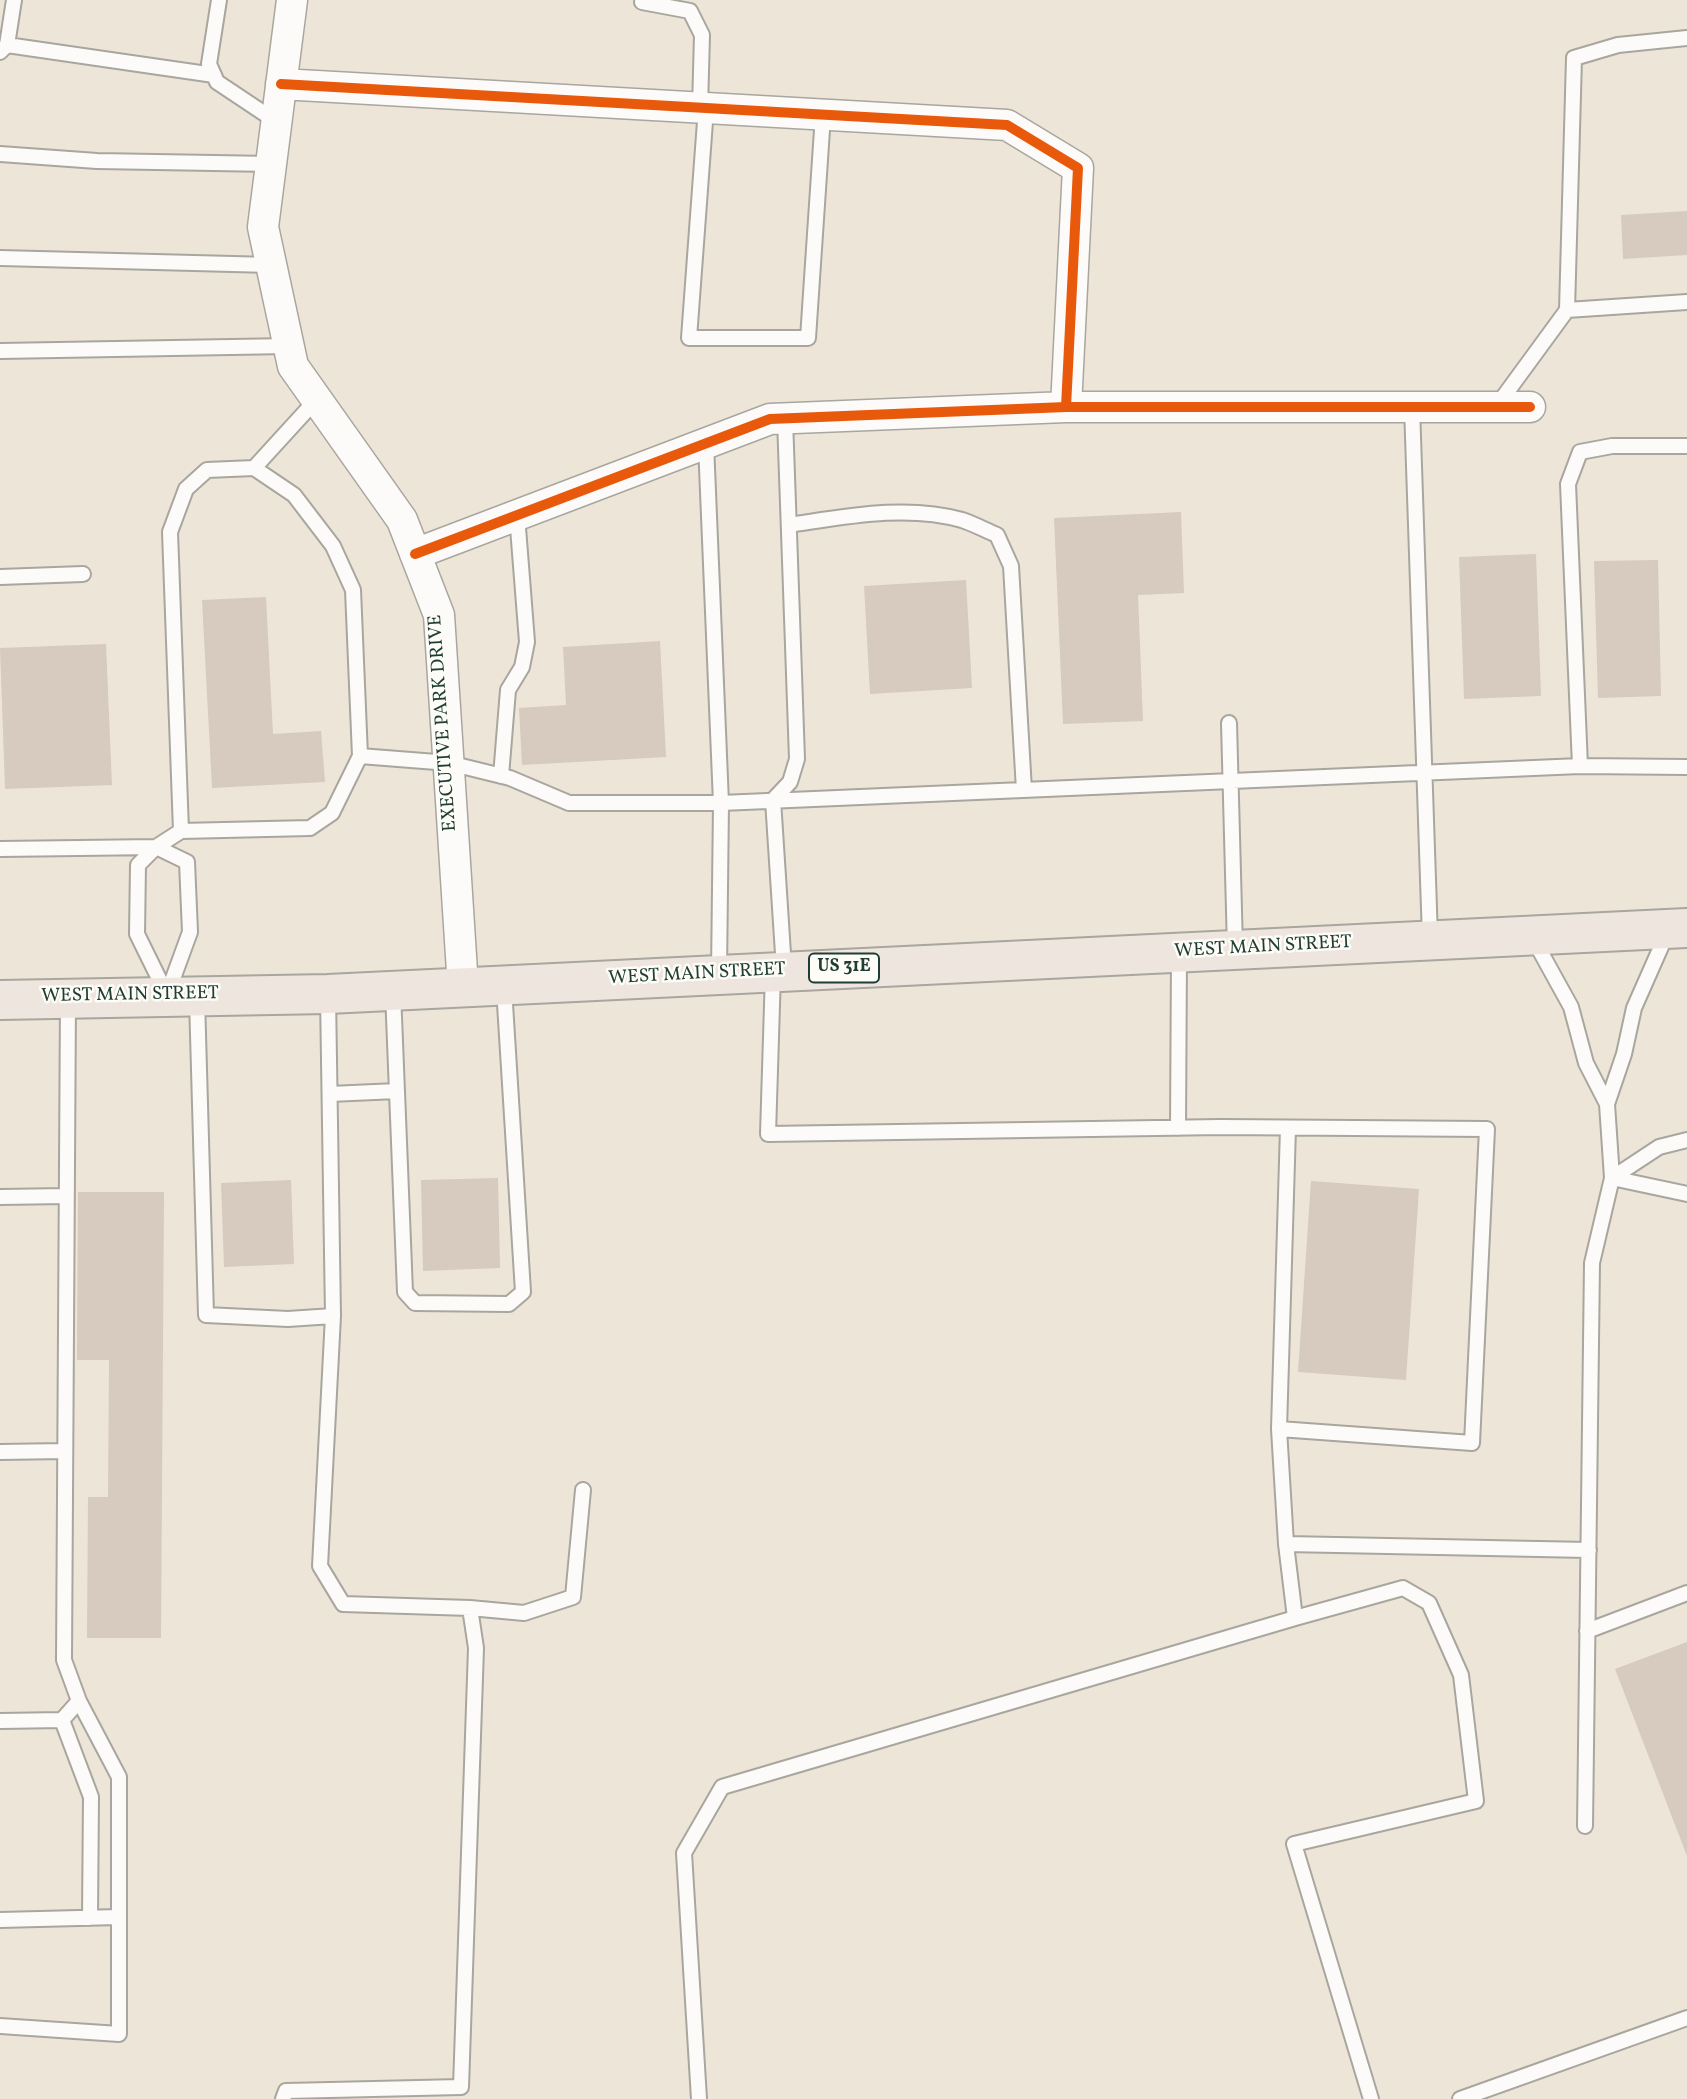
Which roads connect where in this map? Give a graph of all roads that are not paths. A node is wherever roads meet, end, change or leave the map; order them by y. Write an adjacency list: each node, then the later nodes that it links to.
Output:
1 (13, 0): 6 (lane)
2 (219, 0): 7 (lane)
3 (292, 0): 8 (street, EXECUTIVE PARK DRIVE)
4 (638, 1): 9 (lane)
5 (1687, 38): 17 (lane)
6 (4, 48): 7 (lane)
7 (214, 75): 11 (lane)
8 (281, 84): 9 (street); 11 (street, EXECUTIVE PARK DRIVE)
9 (703, 108): 10 (street); 10 (lane)
10 (823, 114): 21 (street)
11 (277, 122): 13 (street, EXECUTIVE PARK DRIVE)
12 (0, 154): 13 (lane)
13 (272, 164): 15 (street, EXECUTIVE PARK DRIVE)
14 (0, 258): 15 (lane)
15 (271, 265): 18 (street, EXECUTIVE PARK DRIVE)
16 (1687, 302): 17 (lane)
17 (1567, 310): 23 (lane)
18 (289, 346): 19 (lane); 20 (street, EXECUTIVE PARK DRIVE)
19 (0, 351)
20 (318, 397): 28 (lane); 31 (street, EXECUTIVE PARK DRIVE)
21 (1066, 407): 22 (street); 25 (street)
22 (1412, 407): 23 (street); 39 (lane)
23 (1496, 407): 24 (street)
24 (1530, 407)
25 (785, 419): 26 (street); 30 (lane)
26 (706, 444): 29 (street); 44 (lane)
27 (1687, 446): 37 (lane)
28 (254, 468): 35 (lane); 45 (lane)
29 (517, 515): 31 (street); 40 (lane)
30 (789, 525): 42 (lane); 43 (lane)
31 (415, 554): 36 (street, EXECUTIVE PARK DRIVE)
32 (83, 574): 33 (lane)
33 (0, 577)
34 (1229, 723): 41 (lane)
35 (360, 756): 36 (lane); 45 (lane)
36 (449, 763): 40 (lane); 56 (street, EXECUTIVE PARK DRIVE)
37 (1580, 766): 38 (lane); 39 (lane)
38 (1687, 767)
39 (1422, 772): 41 (lane); 50 (lane)
40 (501, 776): 44 (lane)
41 (1229, 780): 42 (lane); 51 (lane)
42 (1024, 790): 43 (lane)
43 (773, 800): 44 (lane); 53 (lane)
44 (721, 803): 54 (lane)
45 (181, 831): 46 (lane)
46 (156, 847): 47 (lane); 58 (lane); 58 (lane)
47 (0, 849)
48 (1678, 928): 49 (main road, WEST MAIN STREET / US 31E); 64 (lane)
49 (1531, 935): 50 (main road, WEST MAIN STREET / US 31E); 64 (lane)
50 (1430, 940): 51 (main road, WEST MAIN STREET / US 31E)
51 (1235, 949): 52 (main road, WEST MAIN STREET / US 31E)
52 (1180, 952): 53 (main road, WEST MAIN STREET / US 31E); 65 (lane)
53 (778, 971): 54 (main road, WEST MAIN STREET / US 31E); 65 (lane)
54 (719, 974): 55 (main road, WEST MAIN STREET / US 31E)
55 (504, 985): 56 (main road, WEST MAIN STREET / US 31E); 62 (lane)
56 (463, 987): 57 (main road, WEST MAIN STREET / US 31E)
57 (393, 990): 59 (main road, WEST MAIN STREET / US 31E); 62 (lane)
58 (182, 994): 59 (main road, WEST MAIN STREET / US 31E); 60 (main road, WEST MAIN STREET / US 31E); 72 (lane)
59 (328, 994): 63 (lane)
60 (68, 998): 61 (main road, WEST MAIN STREET / US 31E); 70 (lane)
61 (0, 1000)
62 (397, 1091): 63 (lane)
63 (330, 1094): 72 (lane)
64 (1607, 1104): 68 (lane)
65 (1178, 1128): 66 (lane)
66 (1288, 1128): 73 (lane); 73 (lane)
67 (1687, 1140): 68 (lane)
68 (1612, 1178): 69 (lane); 78 (lane)
69 (1687, 1194)
70 (66, 1196): 71 (lane); 74 (lane)
71 (0, 1197)
72 (333, 1316): 80 (lane)
73 (1279, 1429): 77 (lane)
74 (64, 1451): 75 (lane); 83 (lane)
75 (0, 1452)
76 (583, 1490): 80 (lane)
77 (1286, 1544): 78 (lane); 81 (lane)
78 (1588, 1550): 82 (lane)
79 (1687, 1593): 82 (lane)
80 (470, 1608): 92 (lane)
81 (1295, 1618): 93 (lane); 94 (lane)
82 (1587, 1631): 86 (lane)
83 (79, 1701): 84 (lane); 87 (lane)
84 (62, 1720): 85 (lane); 88 (lane)
85 (0, 1721)
86 (1585, 1826)
87 (118, 1917): 88 (lane); 91 (lane)
88 (90, 1918): 89 (lane)
89 (0, 1920)
90 (1687, 2018): 95 (lane)
91 (0, 2026)
92 (283, 2099)
93 (699, 2099)
94 (1371, 2099)
95 (1460, 2099)

